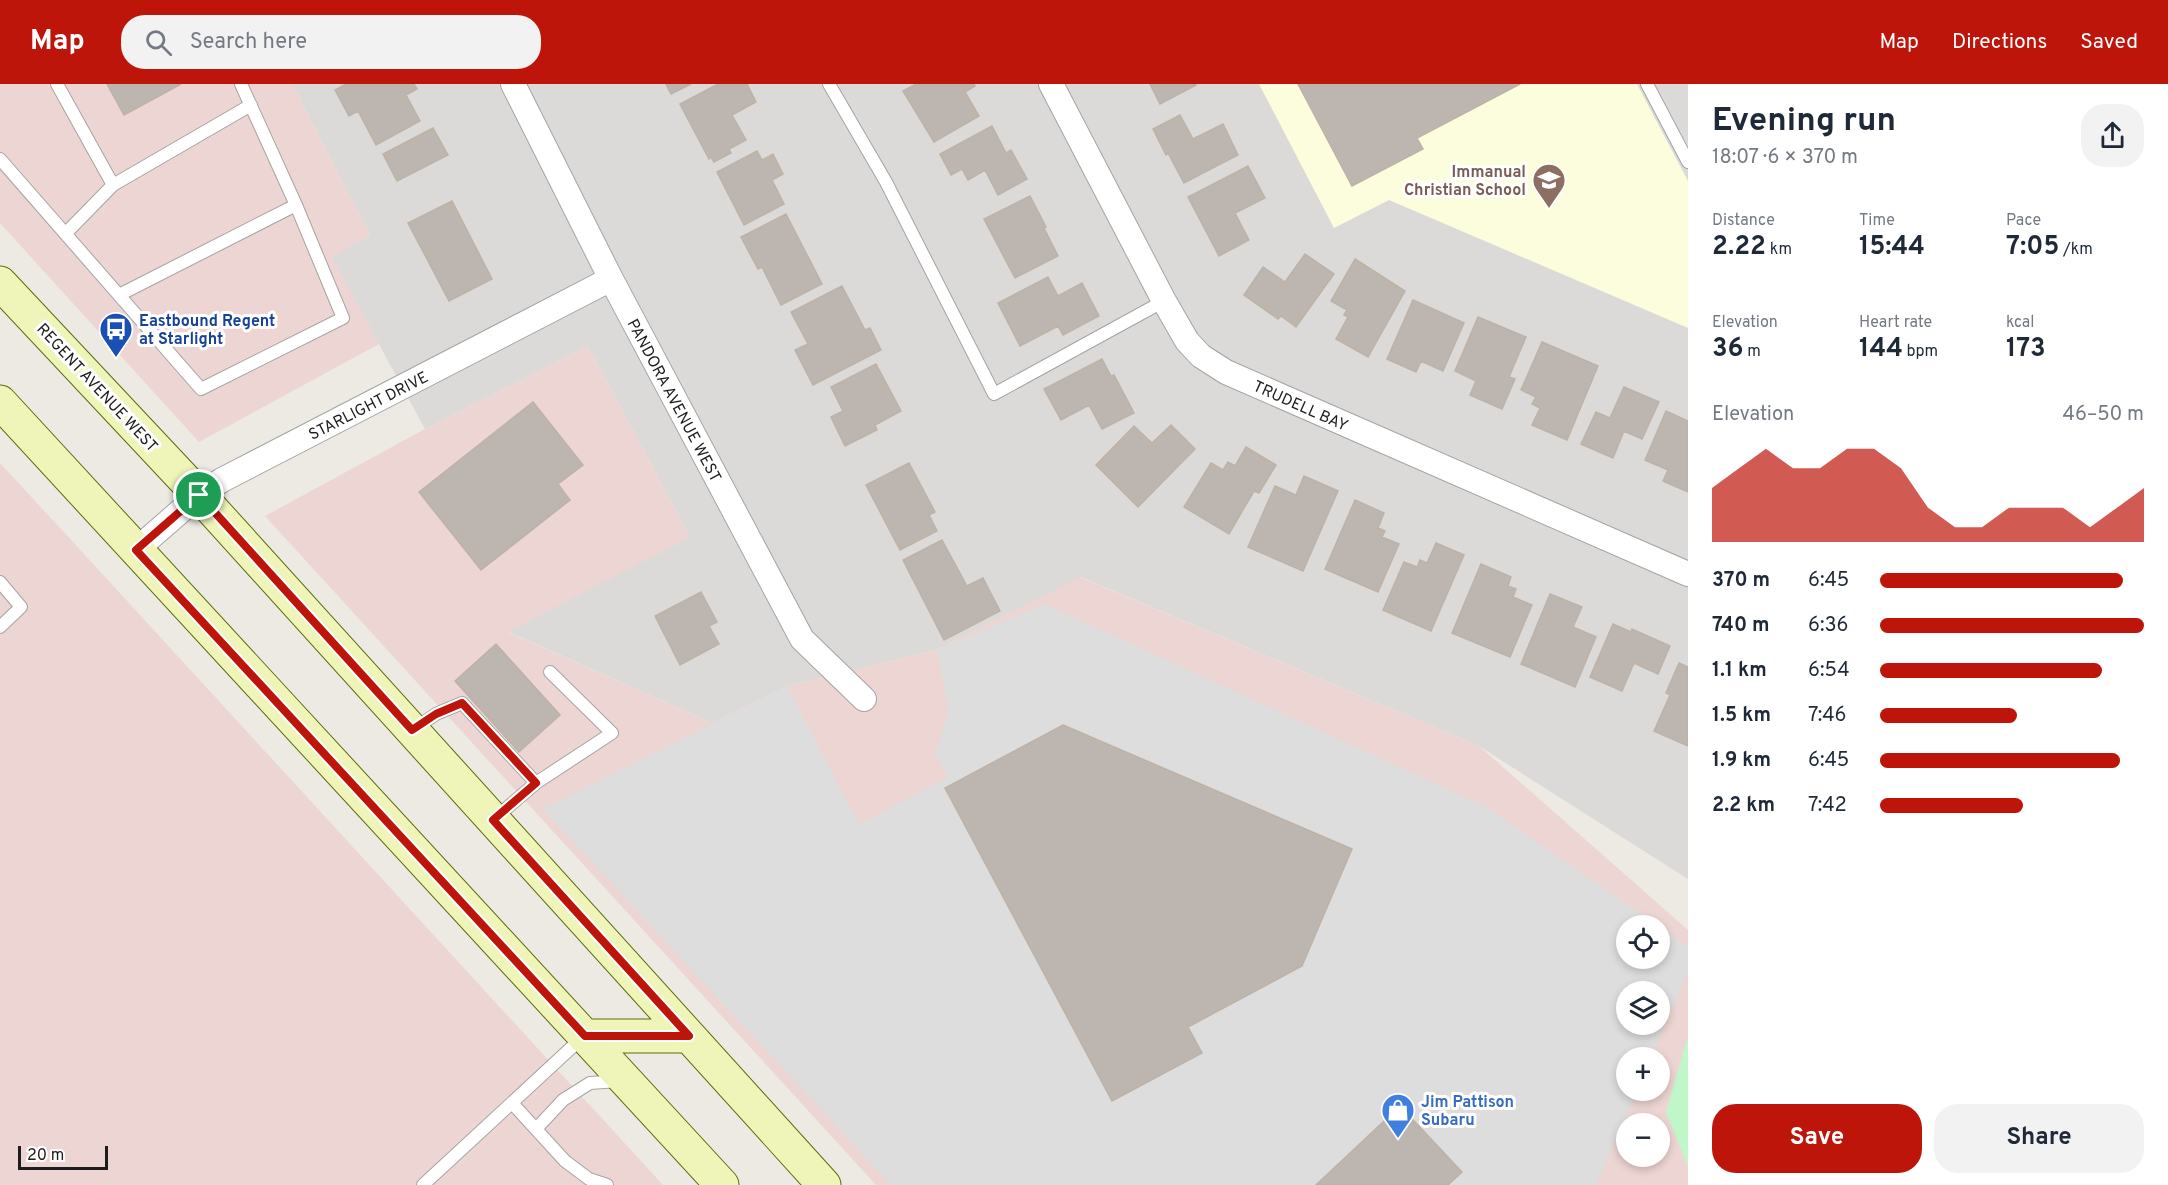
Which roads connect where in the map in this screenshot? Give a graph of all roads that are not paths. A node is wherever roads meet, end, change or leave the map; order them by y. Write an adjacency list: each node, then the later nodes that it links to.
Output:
1 (57, 84): 10 (lane)
2 (241, 84): 7 (lane)
3 (513, 84): 13 (street, PANDORA AVENUE WEST)
4 (829, 84): 16 (lane)
5 (1051, 84): 16 (street, TRUDELL BAY)
6 (1647, 84): 9 (lane)
7 (251, 105): 10 (lane); 11 (lane)
8 (0, 159): 12 (lane)
9 (1688, 162)
10 (113, 185): 12 (lane)
11 (296, 205): 15 (lane); 15 (lane)
12 (66, 233): 15 (lane)
13 (611, 279): 18 (street, STARLIGHT DRIVE); 24 (street, PANDORA AVENUE WEST)
14 (0, 283): 18 (main road, REGENT AVENUE WEST)
15 (119, 295)
16 (1164, 302): 20 (street, TRUDELL BAY)
17 (0, 402): 19 (main road)
18 (199, 495): 19 (street, STARLIGHT DRIVE); 25 (main road, REGENT AVENUE WEST)
19 (136, 550): 28 (main road)
20 (1688, 574)
21 (0, 582): 22 (lane)
22 (0, 627)
23 (550, 672): 26 (lane)
24 (864, 699)
25 (412, 730): 26 (lane); 27 (main road, REGENT AVENUE WEST)
26 (536, 783): 27 (lane)
27 (493, 820): 29 (main road, REGENT AVENUE WEST)
28 (585, 1036): 29 (main road); 30 (main road); 31 (lane)
29 (689, 1036): 36 (main road, REGENT AVENUE WEST)
30 (626, 1080): 32 (lane); 35 (main road)
31 (512, 1102): 32 (lane); 33 (lane)
32 (536, 1129): 34 (lane)
33 (423, 1185)
34 (607, 1185)
35 (722, 1185)
36 (824, 1185)

